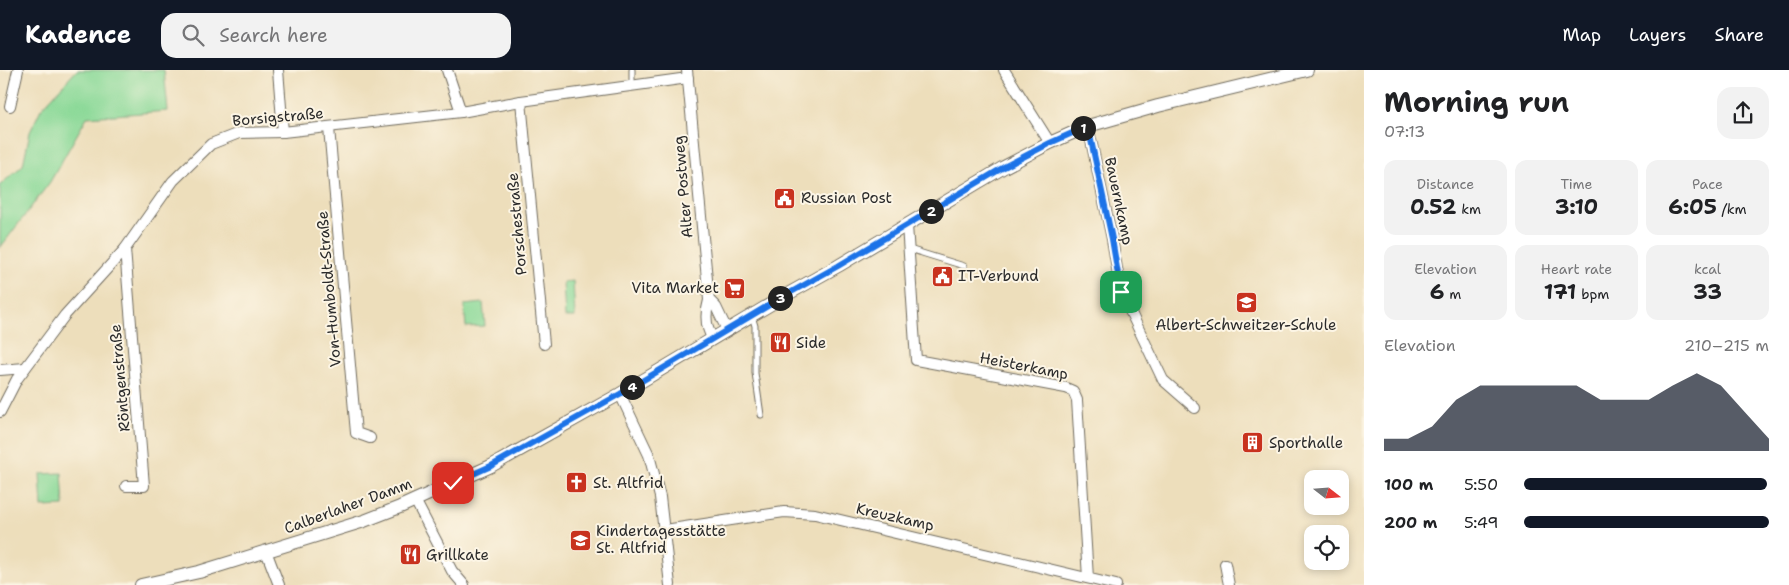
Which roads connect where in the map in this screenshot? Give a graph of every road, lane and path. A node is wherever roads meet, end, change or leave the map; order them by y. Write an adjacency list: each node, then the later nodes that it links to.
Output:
1 (18, 70): 10 (street)
2 (278, 70): 14 (street)
3 (448, 70): 11 (street)
4 (632, 70): 8 (lane)
5 (1004, 70): 15 (street)
6 (1307, 70): 12 (street, Calberlaher Damm)
7 (688, 74): 8 (street, Borsigstraße); 20 (street, Alter Postweg)
8 (632, 86): 9 (street, Borsigstraße)
9 (521, 101): 11 (street, Borsigstraße); 24 (street, Porschestraße)
10 (10, 106)
11 (461, 112): 13 (street, Borsigstraße)
12 (1088, 126): 15 (street, Calberlaher Damm); 28 (street, Bauernkamp)
13 (329, 128): 14 (street, Borsigstraße); 31 (street, Von-Humboldt-Straße)
14 (284, 132): 17 (street, Borsigstraße)
15 (1050, 143): 16 (street, Calberlaher Damm)
16 (906, 225): 18 (street, Heisterkamp); 21 (street, Calberlaher Damm)
17 (124, 249): 25 (street, Borsigstraße); 32 (street, Röntgenstraße)
18 (908, 249): 19 (lane); 37 (street, Heisterkamp)
19 (964, 266)
20 (709, 300): 22 (street, Alter Postweg); 23 (street, Alter Postweg)
21 (752, 315): 22 (street, Calberlaher Damm); 30 (lane)
22 (728, 330): 23 (street, Calberlaher Damm)
23 (713, 339): 27 (street, Calberlaher Damm)
24 (544, 344)
25 (24, 368): 26 (street); 29 (street, Borsigstraße)
26 (0, 370)
27 (620, 394): 33 (street, Calberlaher Damm); 34 (street)
28 (1195, 408)
29 (0, 412)
30 (761, 415)
31 (370, 438)
32 (126, 486)
33 (415, 500): 35 (street, Calberlaher Damm); 40 (street)
34 (665, 530): 37 (street, Kreuzkamp); 41 (street)
35 (266, 551): 38 (street, Calberlaher Damm); 39 (street)
36 (1225, 564): 43 (street)
37 (1088, 578): 42 (street, Kreuzkamp)
38 (141, 585)
39 (279, 585)
40 (464, 585)
41 (670, 585)
42 (1116, 585)
43 (1228, 585)

